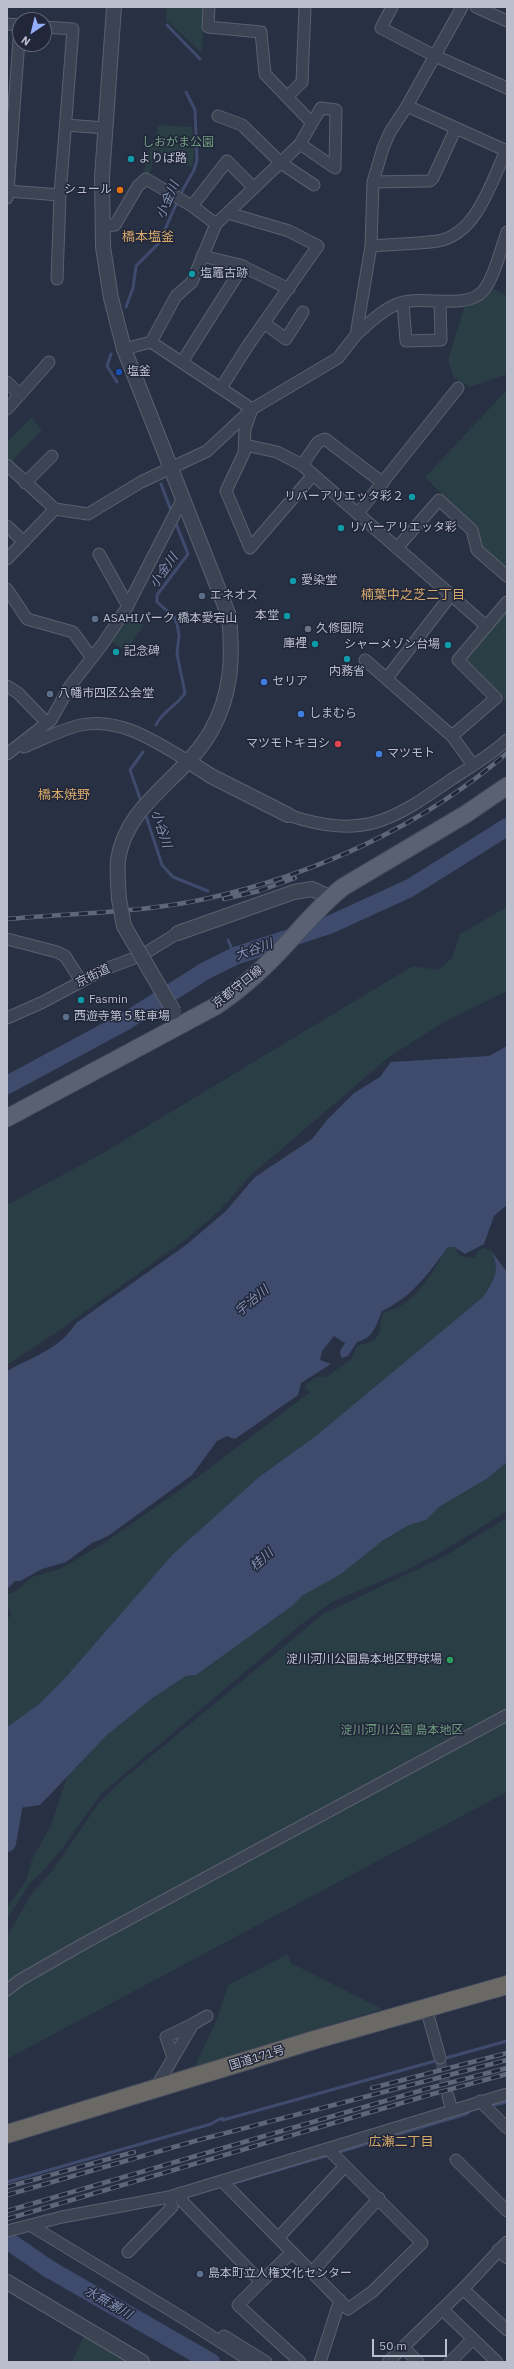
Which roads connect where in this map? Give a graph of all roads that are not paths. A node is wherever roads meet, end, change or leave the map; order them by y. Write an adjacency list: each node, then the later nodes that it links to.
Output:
1 (114, 7): 17 (street)
2 (209, 7): 12 (street)
3 (305, 7): 12 (street)
4 (392, 7): 10 (street)
5 (462, 7): 10 (street)
6 (476, 7): 7 (street)
7 (507, 21)
8 (52, 28): 16 (street)
9 (18, 52): 25 (street)
10 (435, 56): 11 (street); 13 (street)
11 (507, 88)
12 (287, 97): 15 (street)
13 (407, 106): 18 (street); 22 (street)
14 (218, 116): 21 (street)
15 (312, 123): 19 (street); 19 (street)
16 (66, 125): 17 (street); 26 (street)
17 (105, 128): 30 (street)
18 (456, 128): 20 (street); 22 (street)
19 (300, 144): 21 (street)
20 (507, 151): 32 (street)
21 (281, 163): 23 (street); 24 (street)
22 (372, 182): 32 (street)
23 (314, 185)
24 (254, 188): 27 (street); 28 (street)
25 (7, 195): 26 (street)
26 (60, 195): 35 (street)
27 (192, 206): 29 (street); 30 (street)
28 (228, 213): 29 (street); 36 (street)
29 (216, 224): 33 (street)
30 (102, 226): 43 (street)
31 (507, 232): 37 (street)
32 (371, 246): 41 (street)
33 (202, 256): 34 (street); 42 (street)
34 (243, 266): 36 (street); 45 (street)
35 (57, 279)
36 (289, 289): 40 (street)
37 (440, 301): 38 (street); 38 (street)
38 (403, 303): 41 (street)
39 (304, 312): 40 (street)
40 (264, 323): 47 (street)
41 (356, 335): 51 (street)
42 (151, 342): 43 (street); 45 (street)
43 (124, 350): 56 (street)
44 (49, 362): 49 (street)
45 (182, 362): 47 (street)
46 (7, 382): 49 (street)
47 (221, 388): 51 (street)
48 (458, 388): 59 (street)
49 (20, 395): 50 (street)
50 (7, 409)
51 (252, 409): 52 (street); 56 (street)
52 (245, 445): 55 (street); 57 (street)
53 (52, 456): 58 (street)
54 (7, 465): 58 (street)
55 (302, 465): 57 (street); 59 (street)
56 (170, 468): 60 (street); 61 (street)
57 (313, 475): 62 (street)
58 (26, 483): 60 (street)
59 (383, 483): 62 (street)
60 (55, 509): 64 (street)
61 (177, 511): 72 (street); 82 (street)
62 (358, 513): 65 (street)
63 (7, 526): 64 (street)
64 (24, 542): 67 (street)
65 (397, 548): 68 (street); 70 (street)
66 (99, 554): 72 (street)
67 (7, 559)
68 (507, 576)
69 (7, 589): 74 (street)
70 (452, 595): 73 (street); 76 (street)
71 (507, 602): 73 (street)
72 (128, 606): 74 (street)
73 (486, 626): 79 (street)
74 (92, 658): 78 (street)
75 (365, 660): 76 (street)
76 (387, 678): 79 (street)
77 (7, 686): 78 (street)
78 (47, 723): 81 (street)
79 (452, 736): 83 (street)
80 (507, 740): 83 (street)
81 (7, 754): 82 (street)
82 (188, 761): 85 (street); 91 (street, bridge)
83 (473, 765): 85 (street)
84 (507, 786): 86 (main road, 京都守口線)
85 (288, 815)
86 (329, 897): 87 (street); 91 (main road, 京都守口線)
87 (178, 933): 89 (street, 京街道)
88 (7, 939): 89 (street)
89 (81, 981): 90 (street, 京街道)
90 (7, 1018)
91 (178, 1018): 92 (main road, 京都守口線)
92 (7, 1118)
93 (507, 1715): 95 (street)
94 (507, 1984): 96 (highway, 国道171号)
95 (7, 1990)
96 (426, 2008): 100 (street); 101 (highway, 国道171号)
97 (207, 2016): 98 (street)
98 (193, 2024): 99 (street); 99 (street)
99 (173, 2058): 101 (street)
100 (440, 2058)
101 (155, 2089): 107 (highway, 国道171号)
102 (507, 2094): 104 (street)
103 (448, 2096): 105 (street)
104 (485, 2105): 105 (street); 106 (street)
105 (452, 2111): 108 (street)
106 (507, 2128)
107 (7, 2134)
108 (331, 2152): 110 (street); 111 (street)
109 (456, 2160): 115 (street)
110 (345, 2166): 114 (street); 118 (street)
111 (225, 2184): 112 (street); 118 (street)
112 (181, 2193): 113 (street); 126 (street)
113 (169, 2197): 116 (street); 121 (street)
114 (379, 2198): 124 (street); 128 (street)
115 (507, 2211)
116 (30, 2225): 117 (street); 130 (street)
117 (7, 2232)
118 (278, 2238): 122 (street)
119 (507, 2242): 120 (street)
120 (498, 2250): 123 (street); 127 (street)
121 (128, 2252)
122 (292, 2252): 124 (street); 126 (street)
123 (507, 2258)
124 (312, 2272): 128 (street)
125 (7, 2282): 134 (street)
126 (261, 2282): 137 (street)
127 (463, 2289): 129 (street); 131 (street)
128 (340, 2300): 138 (street)
129 (442, 2309): 132 (street); 133 (street)
130 (197, 2327): 135 (street); 136 (street)
131 (507, 2330)
132 (473, 2339): 141 (street); 142 (street)
133 (403, 2347): 139 (street); 140 (street)
134 (142, 2362)
135 (252, 2362)
136 (266, 2362)
137 (300, 2362)
138 (320, 2362)
139 (388, 2362)
140 (418, 2362)
141 (450, 2362)
142 (497, 2362)

